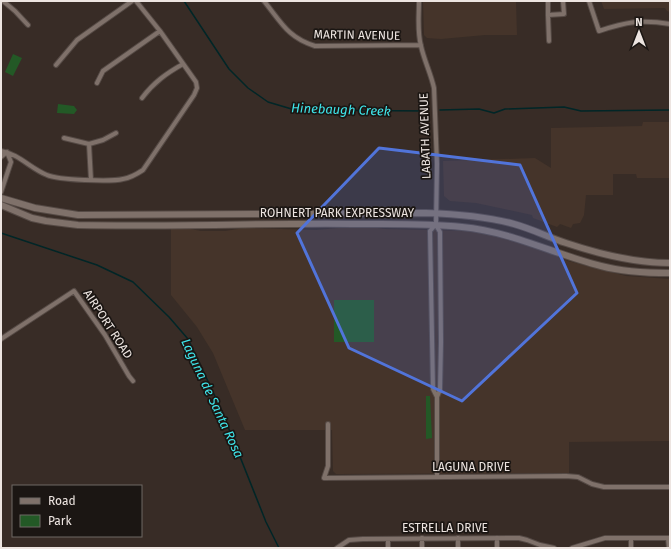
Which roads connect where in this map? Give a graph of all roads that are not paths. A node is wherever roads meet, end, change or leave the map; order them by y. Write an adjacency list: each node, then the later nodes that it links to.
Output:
1 (3, 1): 11 (street)
2 (132, 1): 16 (street)
3 (136, 1): 12 (street)
4 (264, 1): 14 (street, MARTIN AVENUE)
5 (419, 1): 14 (street, LABATH AVENUE)
6 (548, 1): 9 (street)
7 (563, 1): 9 (street)
8 (589, 1): 10 (street)
9 (548, 15): 13 (street)
10 (670, 24)
11 (28, 25)
12 (160, 31): 15 (street); 17 (street)
13 (549, 41)
14 (421, 45): 29 (street, LABATH AVENUE)
15 (183, 64): 18 (street); 25 (street)
16 (56, 65)
17 (97, 83)
18 (142, 98)
19 (116, 133): 21 (street)
20 (64, 138): 21 (street)
21 (89, 144): 25 (street)
22 (1, 151): 23 (street)
23 (7, 152): 24 (street); 25 (street); 26 (street)
24 (1, 157)
25 (91, 180)
26 (1, 192)
27 (1, 198): 31 (main road, ROHNERT PARK EXPRESSWAY)
28 (1, 205): 33 (main road, ROHNERT PARK EXPRESSWAY)
29 (436, 213): 30 (main road, ROHNERT PARK EXPRESSWAY); 34 (street, LABATH AVENUE); 35 (main road, ROHNERT PARK EXPRESSWAY)
30 (236, 214): 31 (main road, ROHNERT PARK EXPRESSWAY); 32 (main road)
31 (175, 215): 33 (main road)
32 (235, 224): 33 (main road, ROHNERT PARK EXPRESSWAY); 34 (main road, ROHNERT PARK EXPRESSWAY)
33 (175, 225)
34 (436, 225): 36 (main road, ROHNERT PARK EXPRESSWAY); 41 (street, LABATH AVENUE); 41 (street, LABATH AVENUE)
35 (564, 242): 36 (main road); 37 (main road, ROHNERT PARK EXPRESSWAY)
36 (560, 253): 38 (main road, ROHNERT PARK EXPRESSWAY)
37 (670, 263)
38 (670, 273)
39 (1, 339): 40 (street, AIRPORT ROAD)
40 (134, 381)
41 (437, 396): 43 (street, LABATH AVENUE)
42 (328, 424): 43 (street, LAGUNA DRIVE)
43 (437, 477): 44 (street, LAGUNA DRIVE)
44 (670, 487)
45 (422, 538): 46 (street, ESTRELLA DRIVE); 50 (street, ESTRELLA DRIVE); 55 (street)
46 (458, 538): 47 (street, ESTRELLA DRIVE); 56 (street)
47 (497, 538): 52 (street, ESTRELLA DRIVE); 57 (street)
48 (631, 538): 49 (street); 51 (street); 62 (street)
49 (669, 538): 63 (street)
50 (388, 539): 53 (street, ESTRELLA DRIVE); 54 (street)
51 (594, 541): 60 (street); 61 (street)
52 (534, 543): 58 (street); 59 (street, ESTRELLA DRIVE)
53 (337, 548)
54 (388, 548)
55 (422, 548)
56 (458, 548)
57 (497, 548)
58 (534, 548)
59 (554, 548)
60 (572, 548)
61 (594, 548)
62 (631, 548)
63 (669, 548)

